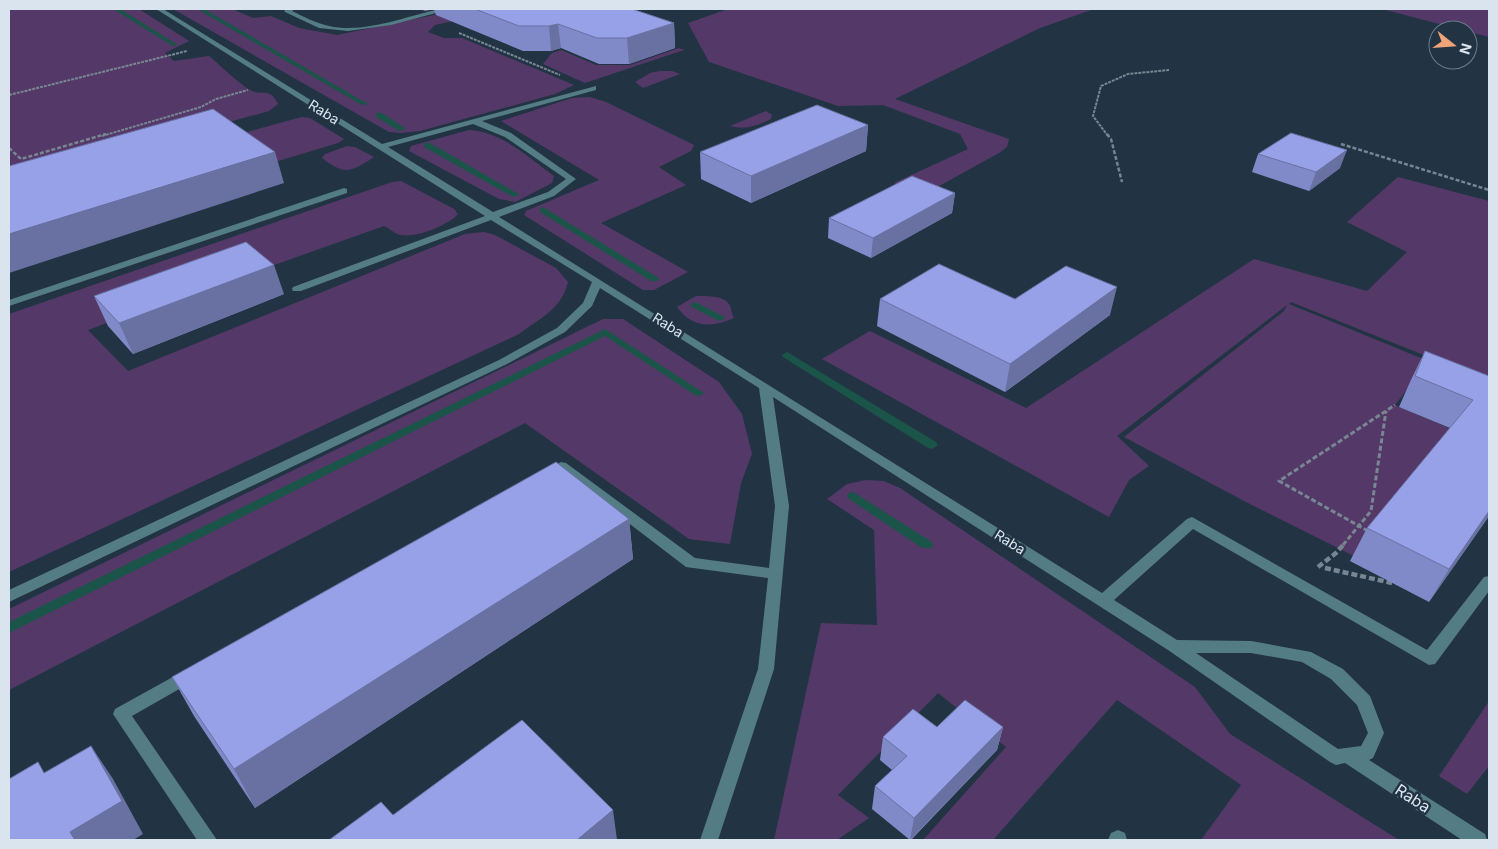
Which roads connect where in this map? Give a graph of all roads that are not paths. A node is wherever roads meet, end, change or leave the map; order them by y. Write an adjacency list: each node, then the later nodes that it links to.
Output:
1 (159, 9): 6 (street, Raba)
2 (292, 9): 3 (street)
3 (448, 9)
4 (593, 88): 5 (street)
5 (474, 121): 6 (street); 8 (street)
6 (380, 148): 8 (street, Raba)
7 (344, 191): 11 (street)
8 (491, 216): 9 (street, Raba); 10 (street)
9 (598, 282): 12 (street, Raba); 16 (street)
10 (297, 289)
11 (9, 303)
12 (765, 386): 14 (street); 17 (street, Raba)
13 (552, 470): 14 (street)
14 (776, 574): 22 (street)
15 (1489, 581): 17 (street)
16 (9, 596)
17 (1103, 601): 18 (street, Raba)
18 (1174, 646): 20 (street, Raba); 20 (street)
19 (198, 670): 21 (street)
20 (1348, 756): 23 (street, Raba)
21 (208, 840)
22 (709, 840)
23 (1478, 840)

